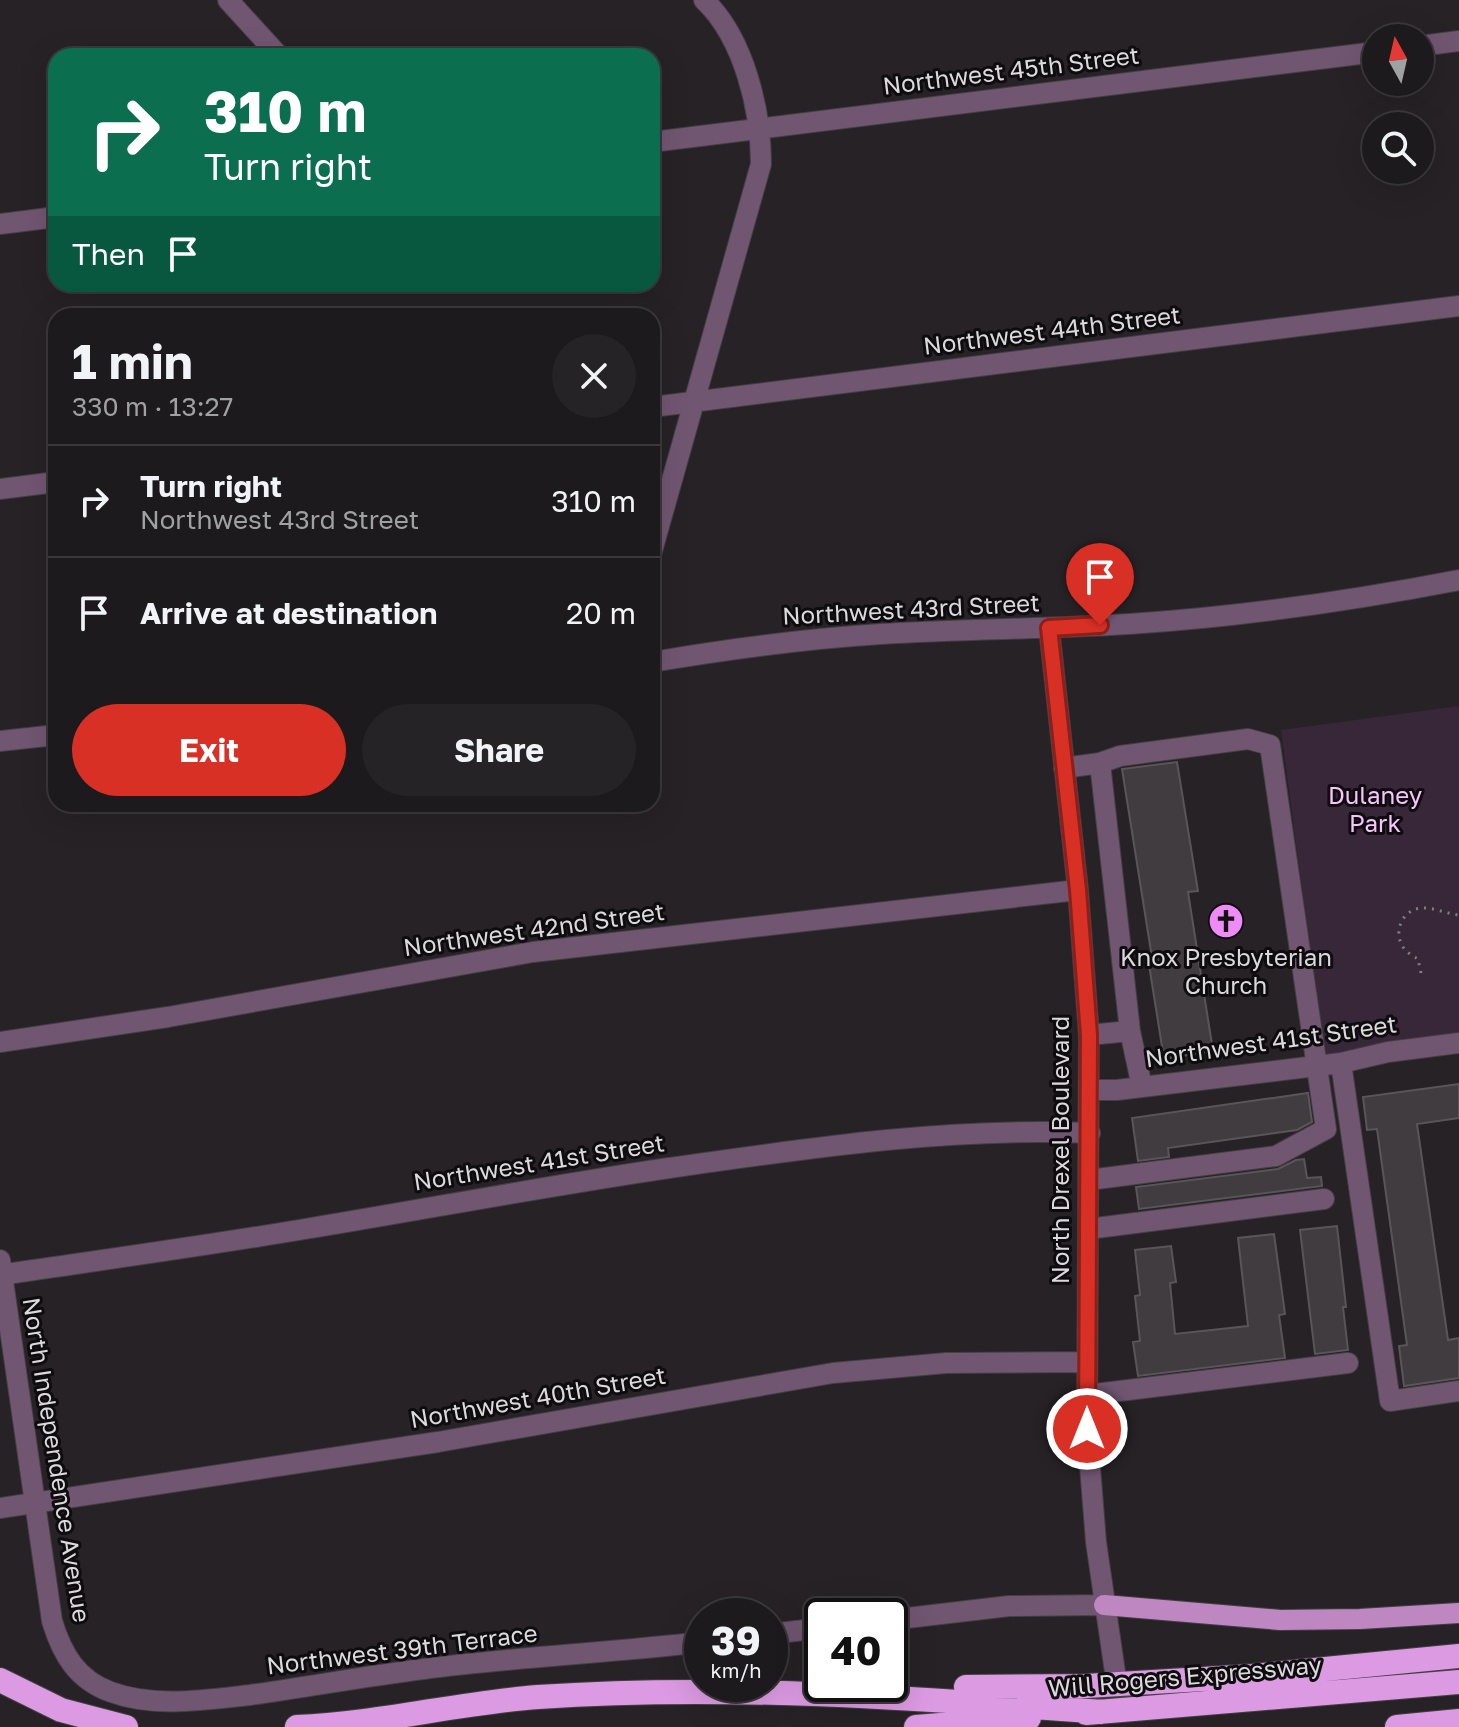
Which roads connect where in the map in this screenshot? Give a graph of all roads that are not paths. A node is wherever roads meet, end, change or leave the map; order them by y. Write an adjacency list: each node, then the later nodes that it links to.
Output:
1 (228, 0): 5 (street)
2 (704, 0): 7 (street)
3 (1459, 41): 4 (street)
4 (1434, 44)
5 (272, 48)
6 (1362, 54): 7 (street, Northwest 45th Street)
7 (757, 129): 8 (street, Northwest 45th Street); 12 (street)
8 (660, 141)
9 (48, 218): 10 (street)
10 (0, 224)
11 (1459, 306): 12 (street, Northwest 44th Street)
12 (694, 401): 13 (street, Northwest 44th Street); 16 (street)
13 (660, 406)
14 (48, 483): 15 (street)
15 (0, 489)
16 (660, 522)
17 (1459, 580): 18 (street, Northwest 43rd Street)
18 (1049, 628): 19 (street, Northwest 43rd Street); 23 (street, North Drexel Boulevard)
19 (660, 661)
20 (48, 736): 21 (street)
21 (0, 741)
22 (1100, 763): 23 (street); 25 (street); 30 (street)
23 (1064, 768): 24 (street, North Drexel Boulevard)
24 (1078, 890): 26 (street, North Drexel Boulevard); 27 (street, Northwest 42nd Street)
25 (1130, 1031): 26 (street); 31 (street)
26 (1089, 1035): 32 (street, North Drexel Boulevard)
27 (0, 1042)
28 (1459, 1043): 29 (street, Northwest 41st Street)
29 (1341, 1063): 30 (street, Northwest 41st Street); 40 (street)
30 (1316, 1066): 31 (street, Northwest 41st Street); 34 (street)
31 (1142, 1087): 32 (street, Northwest 41st Street)
32 (1090, 1090): 33 (street, North Drexel Boulevard)
33 (1090, 1133): 34 (street, North Drexel Boulevard); 37 (street, Northwest 41st Street)
34 (1089, 1180): 36 (street, North Drexel Boulevard)
35 (1324, 1199): 36 (street)
36 (1088, 1229): 38 (street, North Drexel Boulevard)
37 (1, 1270): 42 (street, North Independence Avenue)
38 (1087, 1362): 41 (street, North Drexel Boulevard); 42 (street, Northwest 40th Street)
39 (1348, 1363): 41 (street)
40 (1459, 1391)
41 (1087, 1395): 44 (street, North Drexel Boulevard)
42 (34, 1503): 43 (street, Northwest 40th Street); 53 (street, North Independence Avenue)
43 (0, 1508)
44 (1104, 1605): 45 (main road); 46 (street); 49 (street, North Drexel Boulevard)
45 (1459, 1613)
46 (908, 1618)
47 (684, 1644): 53 (street, Northwest 39th Terrace)
48 (1459, 1656): 52 (highway)
49 (1115, 1672)
50 (0, 1680): 59 (highway)
51 (1459, 1682): 56 (highway, Will Rogers Expressway)
52 (908, 1689)
53 (109, 1692)
54 (804, 1694): 58 (highway)
55 (908, 1700): 56 (highway)
56 (1102, 1712): 61 (highway, Will Rogers Expressway)
57 (1459, 1721): 62 (highway)
58 (339, 1726): 60 (highway)
59 (126, 1727)
60 (297, 1727)
61 (916, 1727)
62 (1397, 1727)

